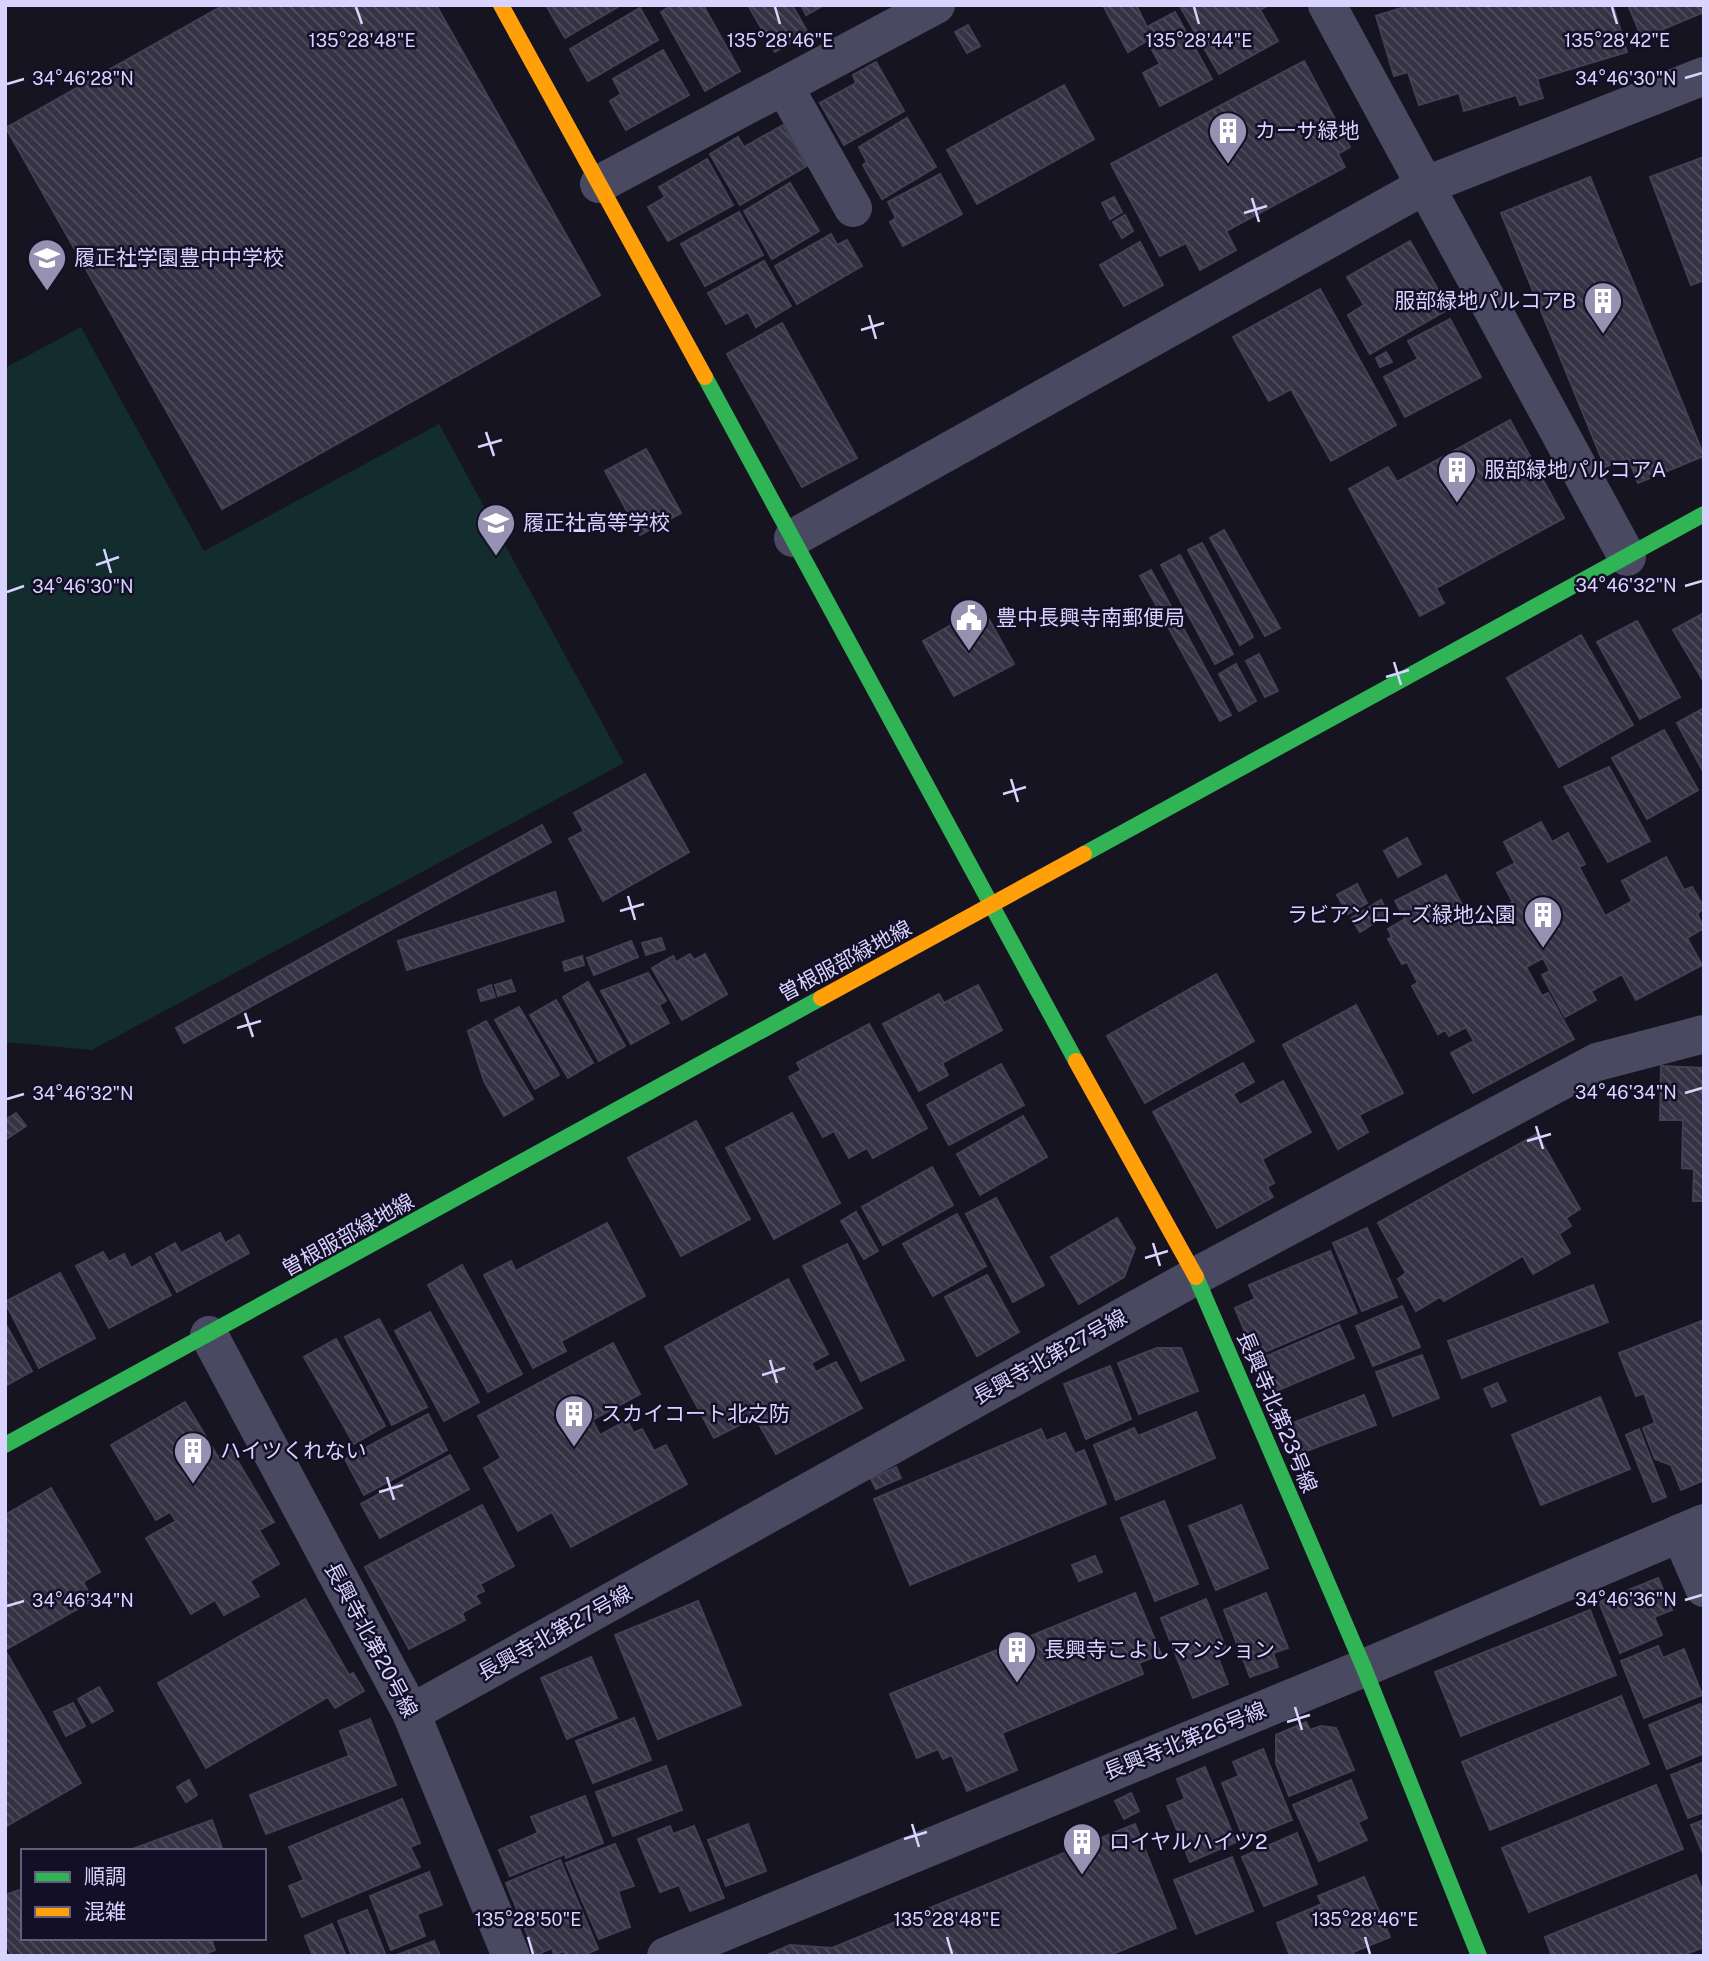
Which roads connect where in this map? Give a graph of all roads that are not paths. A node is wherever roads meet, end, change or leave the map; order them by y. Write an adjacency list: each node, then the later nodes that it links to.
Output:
1 (501, 5): 6 (street, 長興寺北第23号線)
2 (936, 5): 5 (street)
3 (1327, 5): 7 (street)
4 (1704, 76): 7 (street)
5 (783, 86): 6 (street); 8 (street)
6 (599, 184): 10 (street, 長興寺北第23号線)
7 (1424, 186): 10 (street); 11 (street)
8 (853, 208)
9 (1704, 514): 11 (street, 曽根服部緑地線)
10 (793, 538): 12 (street, 長興寺北第23号線)
11 (1627, 556): 12 (street, 曽根服部緑地線)
12 (990, 908): 14 (street, 長興寺北第23号線); 15 (street, 曽根服部緑地線)
13 (1704, 1034): 14 (street, 長興寺北第27号線)
14 (1196, 1276): 19 (street, 長興寺北第23号線); 20 (street, 長興寺北第27号線)
15 (209, 1335): 16 (street, 曽根服部緑地線); 20 (street, 長興寺北第20号線)
16 (5, 1445)
17 (1692, 1528): 18 (street); 19 (street, 長興寺北第26号線)
18 (1704, 1588)
19 (1364, 1668): 22 (street, 長興寺北第26号線); 23 (street, 長興寺北第23号線)
20 (411, 1713): 21 (street, 長興寺北第20号線)
21 (511, 1956)
22 (666, 1956)
23 (1479, 1956)

